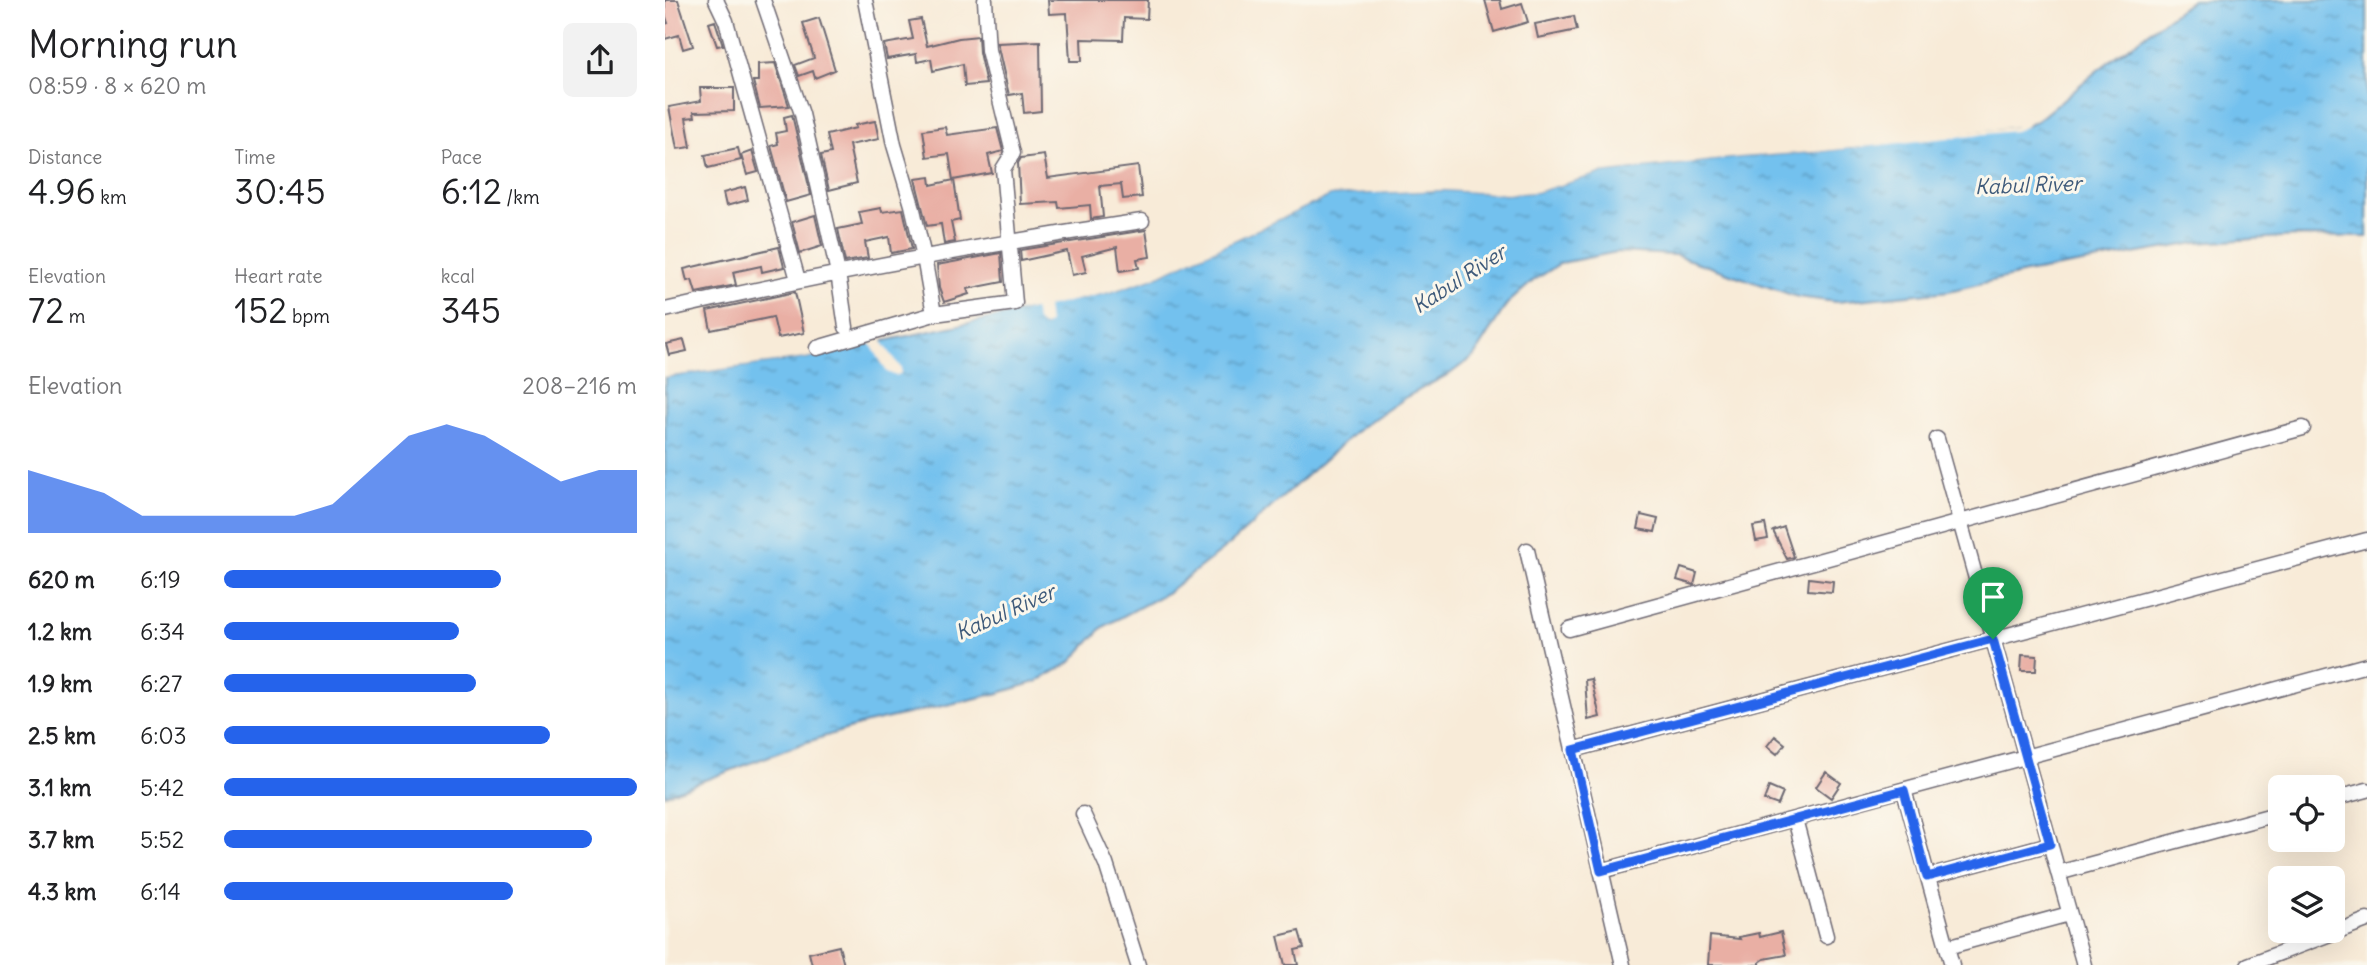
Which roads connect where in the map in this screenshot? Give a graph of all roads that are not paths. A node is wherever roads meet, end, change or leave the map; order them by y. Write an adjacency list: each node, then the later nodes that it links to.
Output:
1 (716, 0): 9 (street)
2 (763, 0): 8 (street)
3 (865, 0): 7 (street)
4 (985, 0): 6 (street)
5 (1142, 221): 6 (street)
6 (1010, 241): 7 (street); 11 (street)
7 (924, 257): 8 (street); 11 (street)
8 (838, 273): 9 (street); 12 (street)
9 (798, 280): 10 (street)
10 (665, 310)
11 (934, 314): 13 (street)
12 (846, 327)
13 (817, 348)
14 (2304, 428): 16 (street)
15 (1937, 439): 16 (street)
16 (1960, 522): 19 (street); 20 (street)
17 (2367, 540): 20 (street)
18 (1527, 550): 22 (street)
19 (1569, 629)
20 (1993, 639): 22 (street); 23 (street)
21 (2367, 665): 23 (street)
22 (1573, 750): 31 (street)
23 (2026, 757): 24 (street); 30 (street)
24 (1904, 790): 29 (street); 33 (street)
25 (2367, 790): 26 (street)
26 (2345, 796)
27 (1083, 814): 38 (street)
28 (2268, 816): 32 (street)
29 (1795, 819): 31 (street); 36 (street)
30 (2050, 844): 32 (street); 33 (street)
31 (1601, 871): 39 (street)
32 (2058, 873): 34 (street)
33 (1927, 877): 37 (street)
34 (2069, 914): 37 (street); 41 (street)
35 (2367, 920): 42 (street)
36 (1826, 936)
37 (1947, 947): 40 (street)
38 (1138, 965)
39 (1623, 965)
40 (1952, 965)
41 (2084, 965)
42 (2248, 965)

